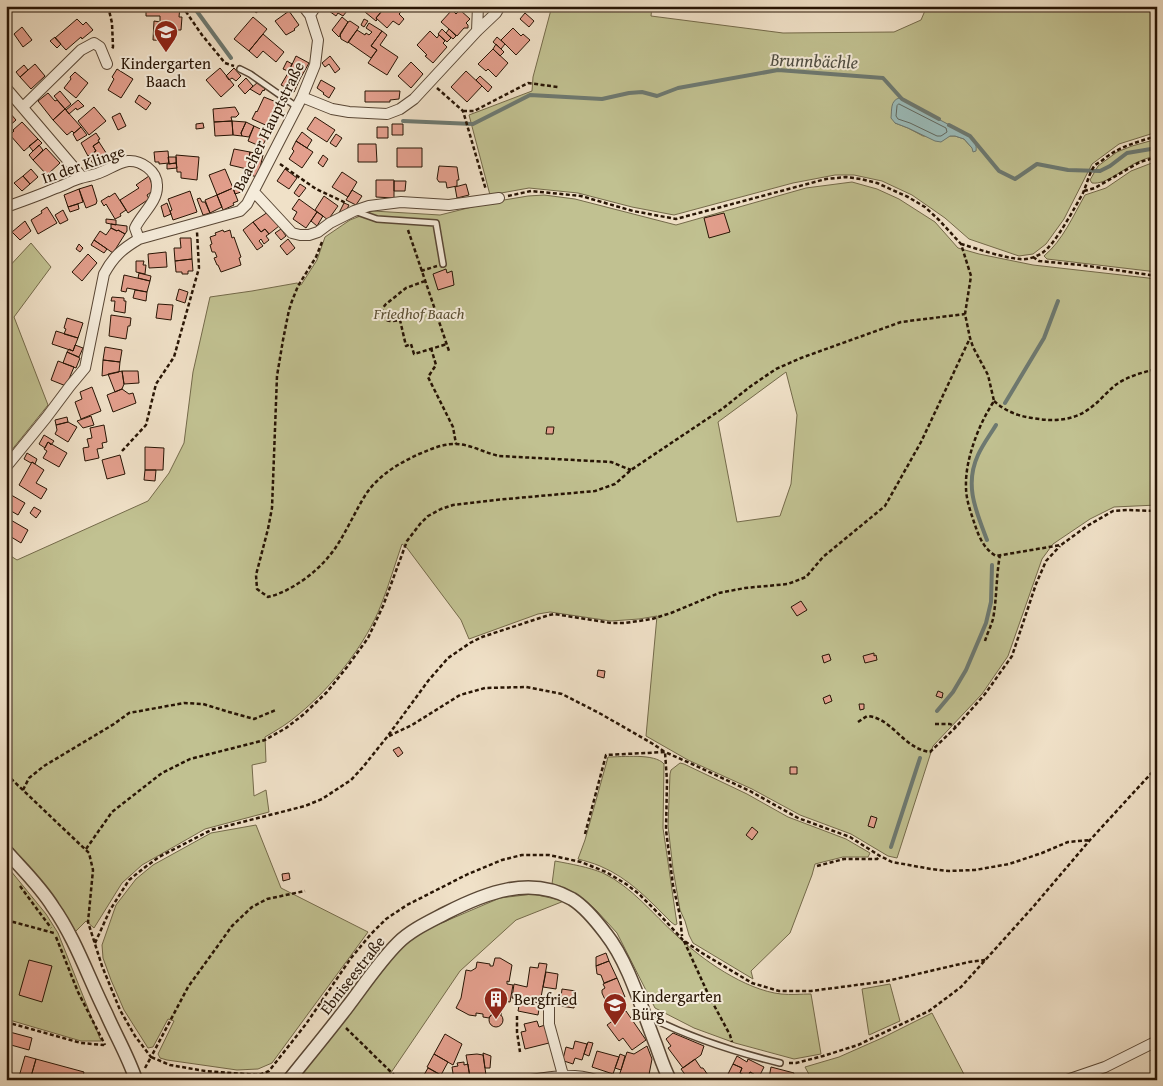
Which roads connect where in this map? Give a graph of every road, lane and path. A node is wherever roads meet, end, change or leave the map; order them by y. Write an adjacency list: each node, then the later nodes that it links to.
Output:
1 (108, 6): 7 (path)
2 (182, 6): 8 (path)
3 (478, 6): 6 (street)
4 (500, 6): 6 (street)
5 (310, 9): 12 (street, Baacher Hauptstraße)
6 (477, 30): 9 (street)
7 (105, 60): 13 (street)
8 (240, 69): 14 (lane)
9 (430, 82): 12 (street); 15 (path)
10 (6, 88): 13 (street)
11 (558, 88): 15 (path)
12 (302, 97): 14 (street, Baacher Hauptstraße)
13 (23, 107): 19 (street)
14 (297, 107): 18 (street, Baacher Hauptstraße)
15 (462, 111): 22 (path)
16 (1157, 136): 20 (path)
17 (1157, 157): 20 (path)
18 (270, 158): 21 (street, Baacher Hauptstraße); 24 (path)
19 (82, 177): 23 (street, In der Klinge); 28 (street, In der Klinge)
20 (1084, 191): 30 (path)
21 (254, 192): 25 (street, Baacher Hauptstraße); 26 (street)
22 (494, 198): 24 (street); 29 (path)
23 (6, 206)
24 (356, 211): 26 (street); 31 (lane)
25 (196, 223): 28 (street, Baacher Hauptstraße); 43 (path)
26 (324, 228): 42 (path)
27 (408, 231): 32 (path)
28 (139, 239): 44 (street, Baacher Hauptstraße)
29 (961, 244): 30 (path); 35 (path)
30 (1033, 256): 33 (path)
31 (443, 264): 32 (path)
32 (422, 271): 34 (path)
33 (1157, 276)
34 (425, 281): 37 (path); 38 (path)
35 (965, 314): 36 (path); 45 (path)
36 (970, 338): 41 (path); 54 (path)
37 (447, 344): 38 (path); 39 (path)
38 (431, 348): 42 (path)
39 (449, 351)
40 (1157, 369): 41 (path)
41 (994, 400): 48 (path)
42 (456, 444): 45 (path)
43 (122, 451)
44 (6, 467)
45 (630, 470): 61 (path)
46 (1157, 511): 47 (path)
47 (1061, 545): 48 (path); 53 (path)
48 (1000, 555): 49 (path)
49 (984, 641)
50 (276, 710): 58 (path)
51 (858, 722): 53 (path)
52 (936, 724): 53 (path)
53 (956, 727)
54 (387, 737): 55 (path); 70 (path)
55 (665, 752): 59 (path); 63 (path); 69 (path)
56 (1157, 767): 60 (path)
57 (6, 774): 58 (path)
58 (23, 790): 61 (path)
59 (585, 834)
60 (1090, 840): 63 (path); 71 (path)
61 (86, 849): 70 (path)
62 (6, 851): 83 (street)
63 (880, 856): 64 (path)
64 (817, 866)
65 (16, 882): 68 (path)
66 (305, 891): 81 (path)
67 (6, 920): 68 (path)
68 (54, 933): 77 (path)
69 (683, 939): 71 (path); 72 (path); 79 (path)
70 (95, 943): 81 (path)
71 (986, 960): 82 (path)
72 (321, 1001): 76 (path); 81 (path)
73 (549, 1002): 84 (street)
74 (644, 1015): 76 (street, Ebniseestraße); 79 (lane); 89 (street, Ebniseestraße)
75 (517, 1016): 80 (path)
76 (338, 1019): 85 (street, Ebniseestraße); 86 (path)
77 (6, 1022)
78 (1157, 1041): 90 (street)
79 (735, 1051): 82 (lane)
80 (520, 1052)
81 (151, 1057): 83 (path)
82 (780, 1063)
83 (135, 1076)
84 (562, 1077): 87 (street); 88 (street)
85 (289, 1080)
86 (413, 1080)
87 (533, 1080)
88 (596, 1080)
89 (670, 1080)
90 (1067, 1080)

